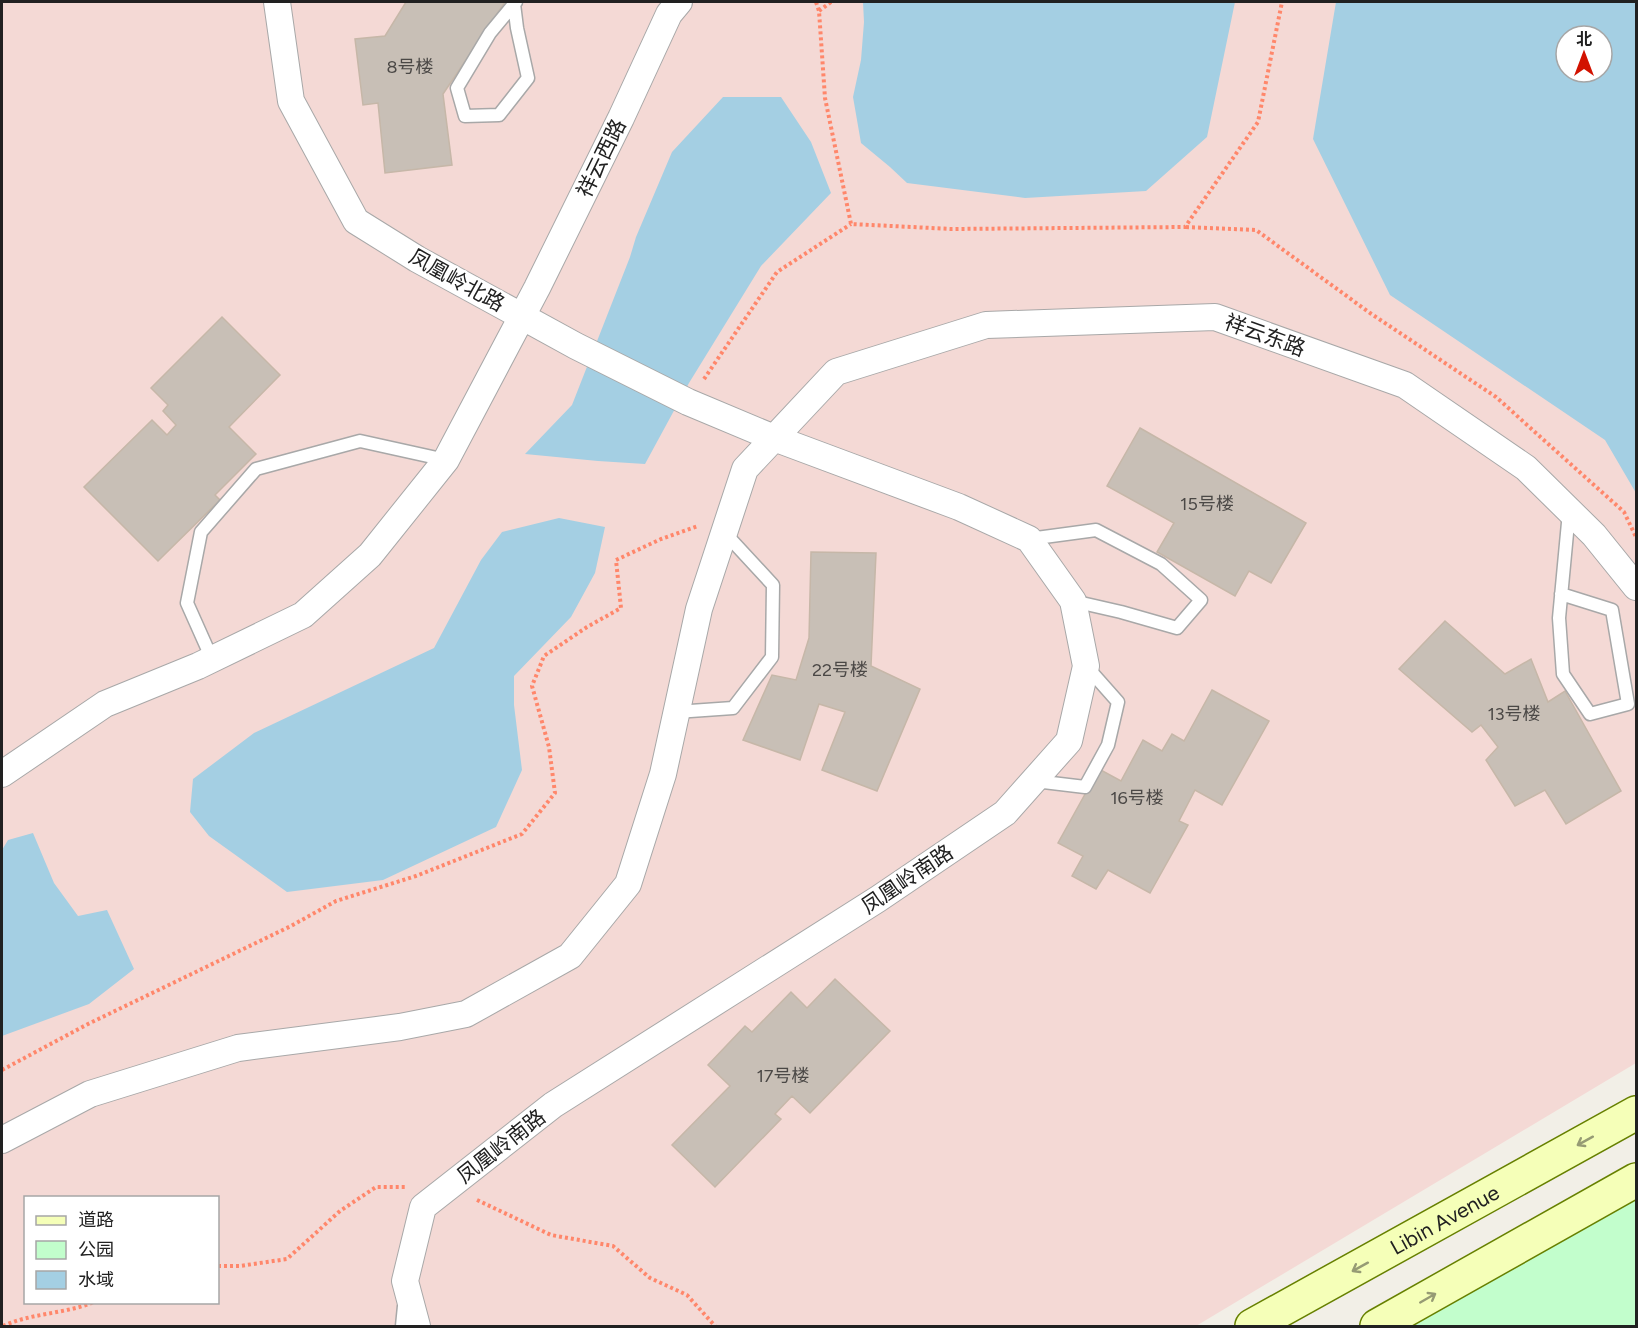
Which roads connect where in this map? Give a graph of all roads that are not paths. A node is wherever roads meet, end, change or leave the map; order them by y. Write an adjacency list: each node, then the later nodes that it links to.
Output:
1 (277, 2): 4 (street, 凤凰岭北路)
2 (679, 2): 4 (street, 祥云西路)
3 (515, 3): 3 (lane)
4 (522, 316): 5 (street, 凤凰岭北路); 6 (street, 祥云西路)
5 (774, 438): 7 (street, 祥云东路); 8 (street, 祥云东路); 9 (street, 凤凰岭南路)
6 (446, 460): 13 (street, 祥云西路); 13 (lane)
7 (1569, 510): 10 (street, 祥云东路); 11 (lane)
8 (727, 523): 15 (street, 祥云东路); 15 (lane)
9 (1029, 540): 12 (street, 凤凰岭南路); 12 (lane)
10 (1636, 587)
11 (1561, 594): 11 (lane)
12 (1073, 602): 14 (street, 凤凰岭南路)
13 (212, 659): 16 (street, 祥云西路)
14 (1086, 666): 17 (street, 凤凰岭南路); 17 (lane)
15 (676, 712): 19 (street, 祥云东路)
16 (2, 774)
17 (1034, 781): 21 (street, 凤凰岭南路)
18 (1636, 1113): 24 (main road, Libin Avenue, one-way to 24)
19 (2, 1140)
20 (1636, 1180): 25 (main road, one-way to 20)
21 (405, 1281): 22 (lane); 23 (street, 凤凰岭南路)
22 (402, 1326)
23 (417, 1326)
24 (1252, 1326)
25 (1377, 1326)

